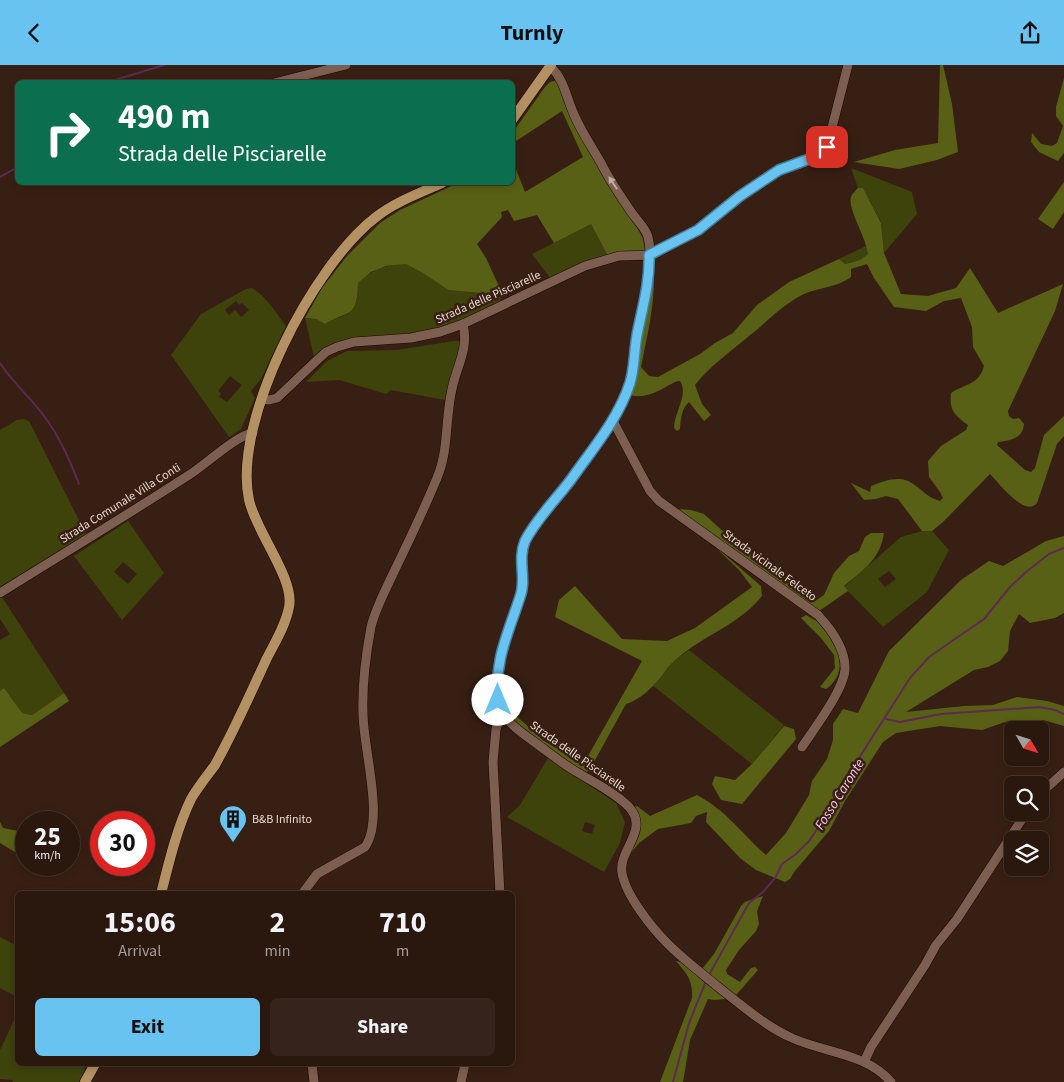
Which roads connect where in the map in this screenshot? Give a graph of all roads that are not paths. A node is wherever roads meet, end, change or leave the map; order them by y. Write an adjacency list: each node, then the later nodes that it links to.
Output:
1 (346, 65): 4 (street)
2 (848, 65): 7 (street, Strada delle Pisciarelle)
3 (551, 66): 5 (main road); 7 (street, one-way to 3)
4 (286, 80)
5 (515, 116)
6 (438, 185): 9 (main road)
7 (649, 255): 8 (street, Strada delle Pisciarelle); 10 (street)
8 (464, 324): 9 (street, Strada delle Pisciarelle); 19 (street)
9 (262, 399): 11 (main road)
10 (613, 421): 13 (street); 14 (street, Strada vicinale Felceto)
11 (253, 433): 12 (street, Strada Comunale Villa Conti); 18 (main road)
12 (0, 593)
13 (502, 711): 20 (street); 21 (street, Strada delle Pisciarelle)
14 (802, 747)
15 (1064, 772): 16 (street)
16 (1049, 786)
17 (1021, 821): 21 (street)
18 (162, 891)
19 (304, 891)
20 (500, 891)
21 (864, 1062): 25 (street, Strada delle Pisciarelle)
22 (94, 1066): 26 (main road)
23 (312, 1066): 27 (street)
24 (465, 1066): 28 (street)
25 (886, 1080)
26 (85, 1082)
27 (314, 1082)
28 (461, 1082)

